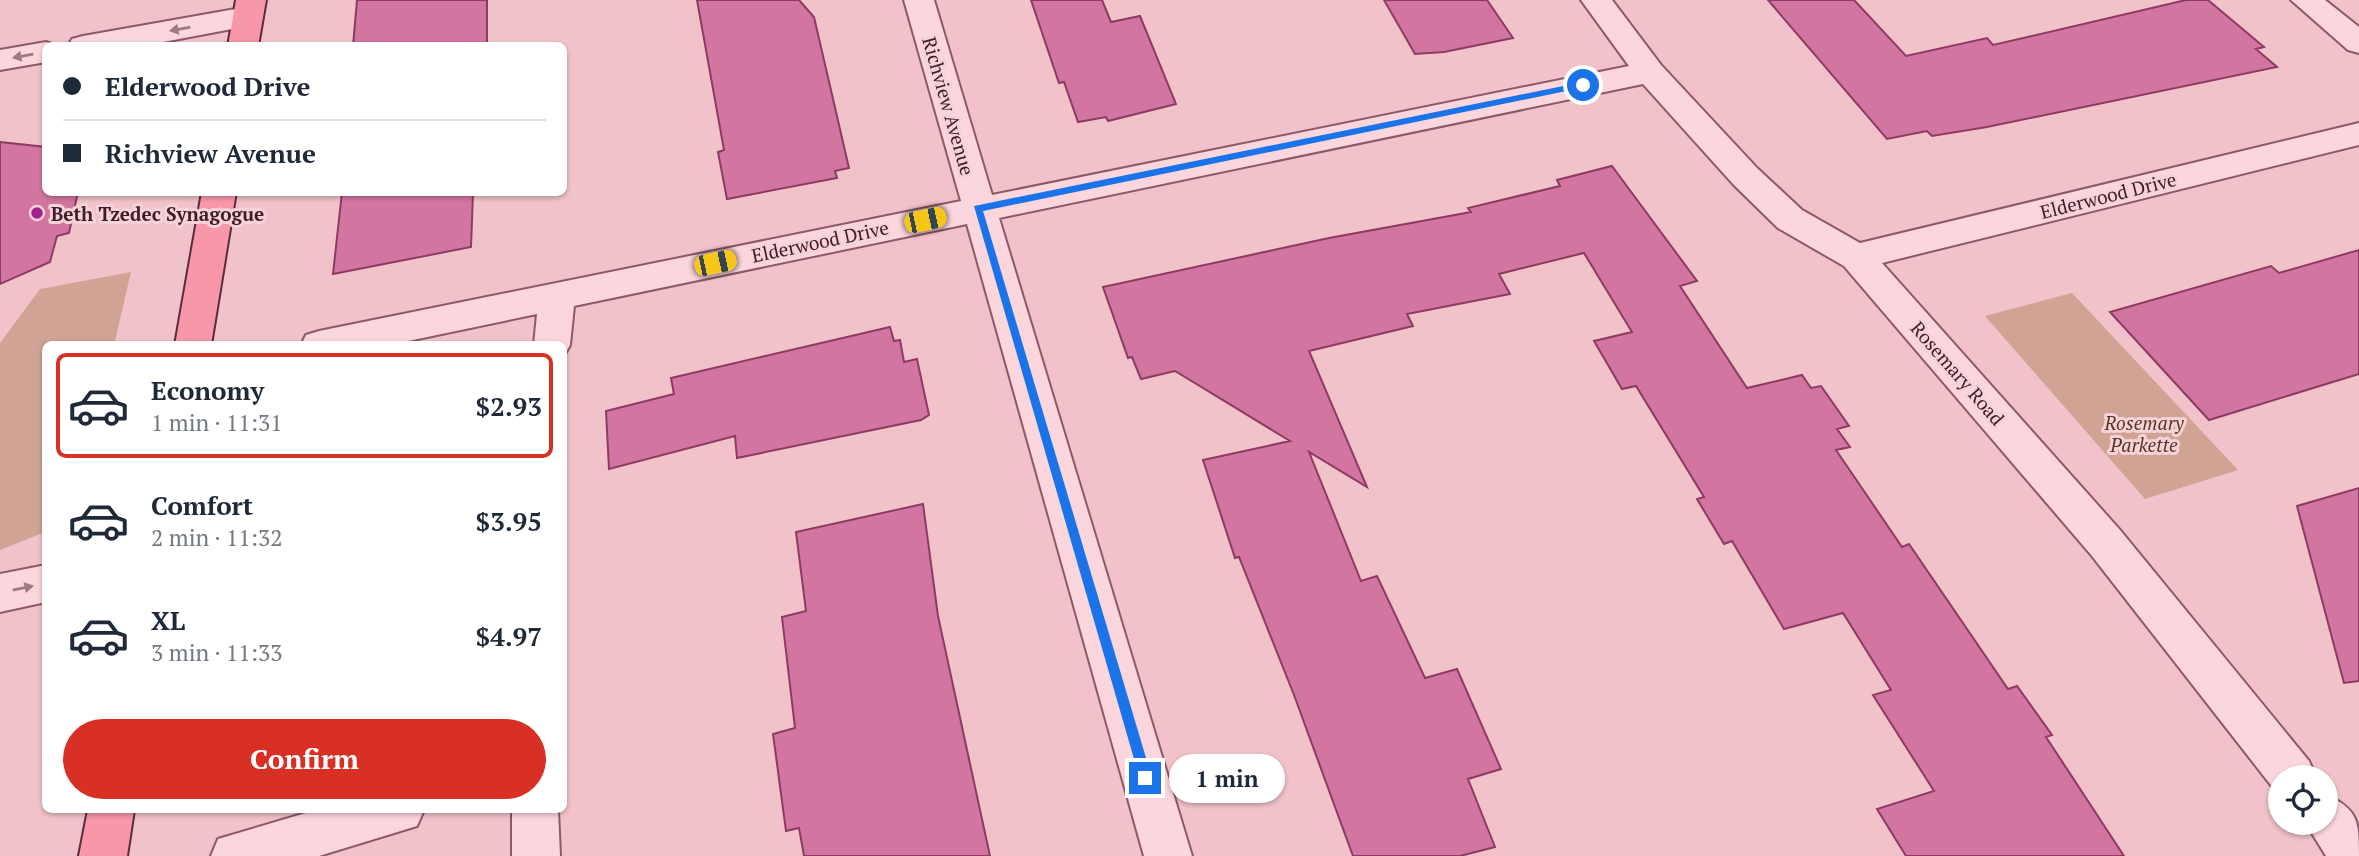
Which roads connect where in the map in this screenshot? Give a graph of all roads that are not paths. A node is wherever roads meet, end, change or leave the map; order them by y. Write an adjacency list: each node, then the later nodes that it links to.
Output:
1 (919, 0): 12 (street, Richview Avenue)
2 (1595, 0): 9 (street, Rosemary Road)
3 (2306, 0): 6 (street)
4 (247, 21): 5 (street, one-way to 5)
5 (109, 42)
6 (2359, 43)
7 (42, 53): 8 (street, one-way to 8)
8 (0, 60)
9 (1650, 72): 12 (street, Elderwood Drive); 13 (street, Rosemary Road)
10 (2359, 134): 13 (street, Elderwood Drive)
11 (218, 196): 15 (main road)
12 (978, 209): 14 (street, Elderwood Drive); 28 (street, Richview Avenue)
13 (1856, 257): 20 (street, Rosemary Road)
14 (558, 295): 16 (street, Elderwood Drive); 17 (street)
15 (195, 341)
16 (337, 341)
17 (552, 341)
18 (42, 584): 19 (street, one-way to 18)
19 (0, 593)
20 (2283, 765)
21 (110, 813): 25 (main road)
22 (390, 813): 26 (street)
23 (535, 813): 27 (street)
24 (2338, 833): 29 (street)
25 (103, 856)
26 (235, 856)
27 (536, 856)
28 (1168, 856)
29 (2356, 856)

